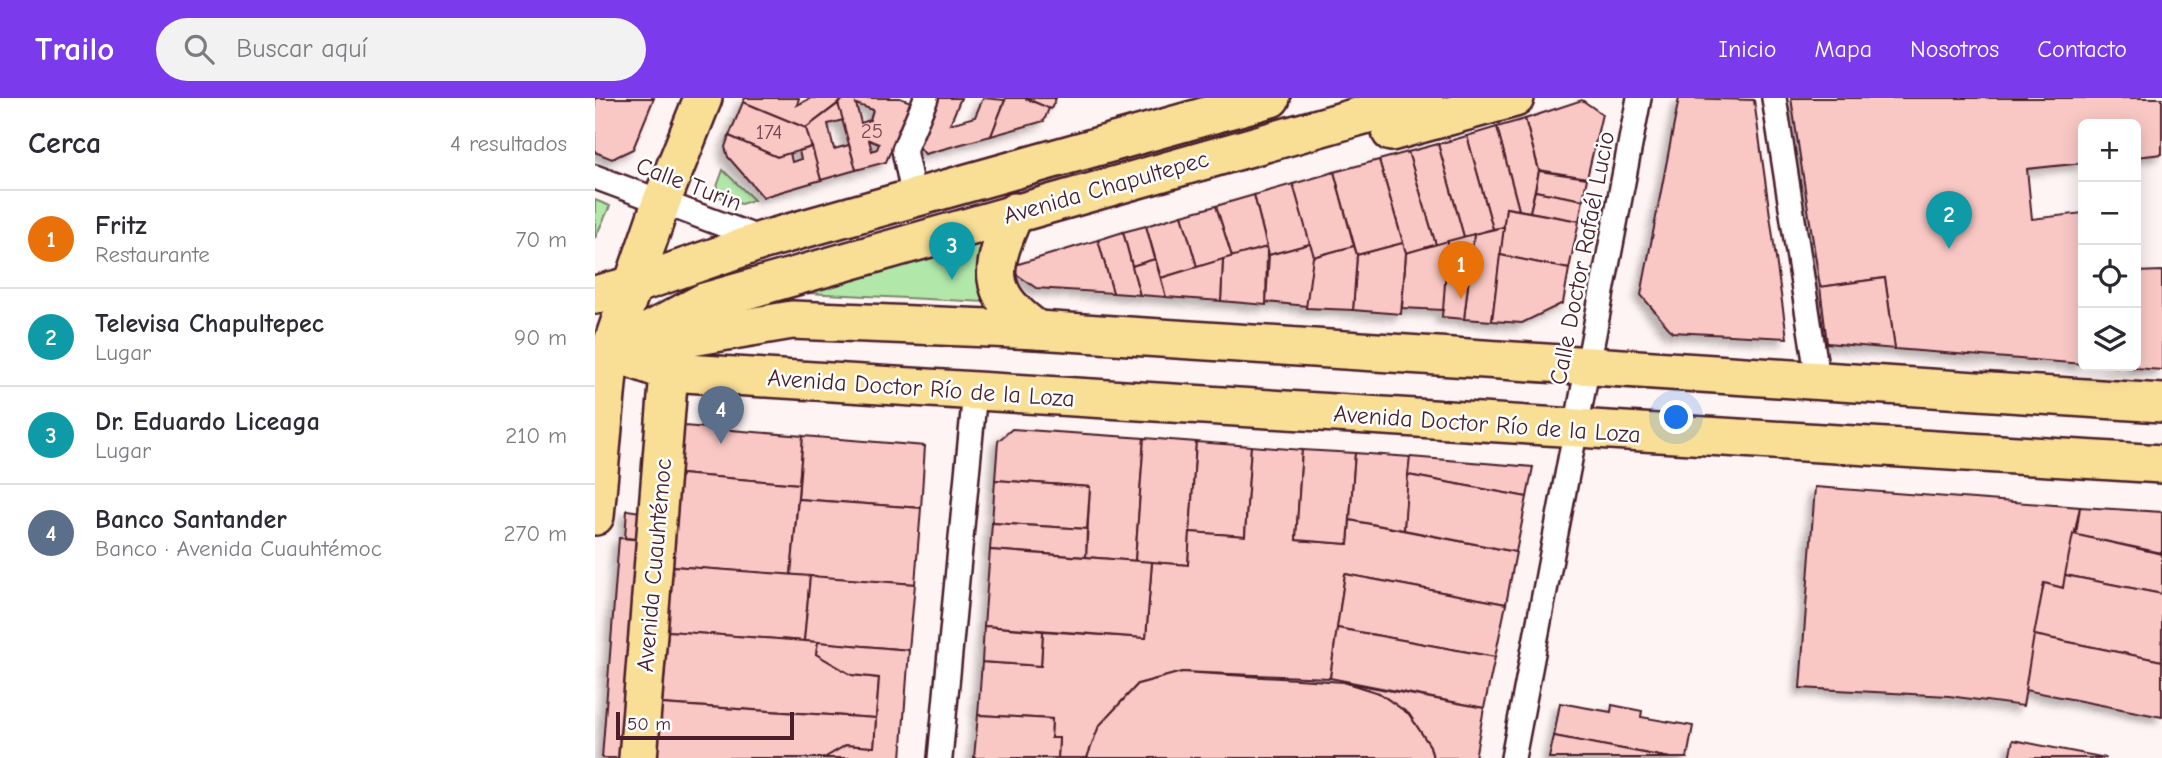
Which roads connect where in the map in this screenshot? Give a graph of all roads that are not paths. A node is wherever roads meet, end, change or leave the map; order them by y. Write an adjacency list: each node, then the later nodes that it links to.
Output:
1 (703, 98): 10 (main road)
2 (926, 98): 9 (street)
3 (1271, 98): 9 (main road, Avenida Chapultepec)
4 (1424, 98): 11 (main road, Avenida Chapultepec)
5 (1515, 98): 11 (main road, Avenida Chapultepec)
6 (1639, 98): 17 (street, Calle Doctor Rafaél Lucio)
7 (1774, 98): 19 (street)
8 (595, 177): 10 (street, Calle Turin)
9 (914, 198): 12 (main road, Avenida Chapultepec)
10 (661, 203): 12 (street, Calle Turin); 13 (main road)
11 (1008, 226): 15 (main road); 16 (main road, Avenida Chapultepec)
12 (764, 240): 13 (main road, Avenida Chapultepec)
13 (634, 285): 14 (main road, Avenida Chapultepec); 16 (main road)
14 (595, 295)
15 (1037, 330): 16 (main road); 17 (main road)
16 (603, 353): 18 (main road, Avenida Doctor Río de la Loza); 24 (main road)
17 (1588, 365): 19 (main road); 22 (street, Calle Doctor Rafaél Lucio)
18 (669, 372): 20 (main road, Avenida Doctor Río de la Loza); 25 (main road, Avenida Cuauhtémoc)
19 (1818, 380): 21 (main road)
20 (975, 391): 22 (main road, Avenida Doctor Río de la Loza); 26 (street)
21 (2162, 403)
22 (1577, 429): 23 (main road, Avenida Doctor Río de la Loza); 27 (street, Calle Doctor Rafaél Lucio)
23 (2162, 464)
24 (595, 516)
25 (638, 758)
26 (940, 758)
27 (1513, 758)

